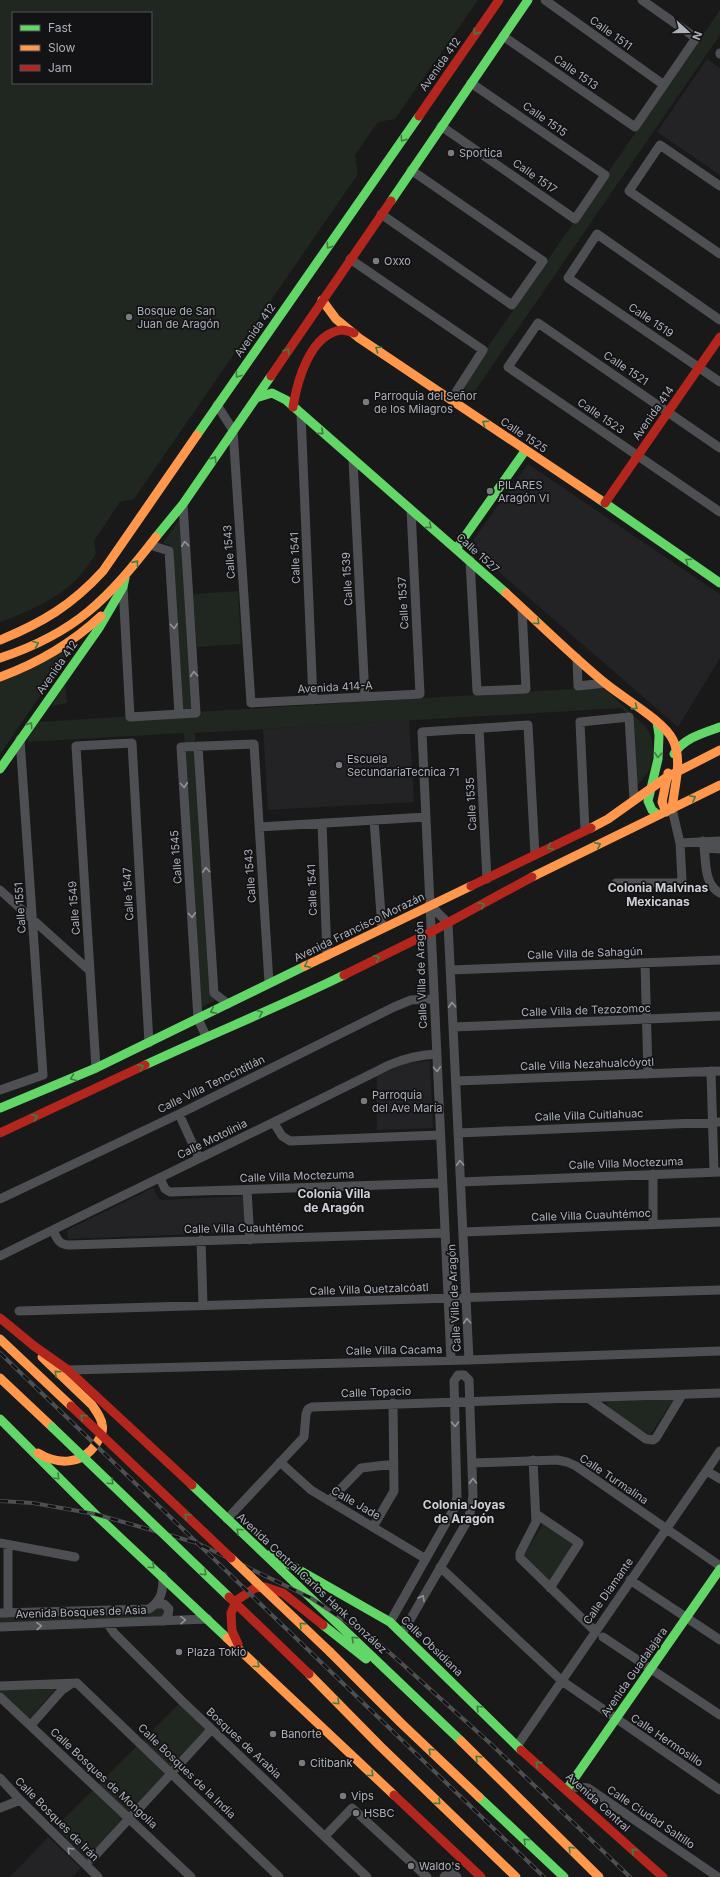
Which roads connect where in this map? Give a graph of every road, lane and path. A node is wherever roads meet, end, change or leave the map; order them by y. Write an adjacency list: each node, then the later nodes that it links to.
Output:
1 (528, 0): 4 (main road, Avenida 412)
2 (545, 0): 7 (street, Calle 1511)
3 (642, 0): 7 (street)
4 (507, 5): 5 (main road, Avenida 412); 24 (main road, Avenida 412, one-way to 24)
5 (503, 36): 6 (main road, Avenida 412); 7 (street, Calle 1513)
6 (471, 82): 8 (main road, Avenida 412); 12 (street, Calle 1515)
7 (664, 85)
8 (441, 126): 9 (main road, Avenida 412); 12 (street, Calle 1517)
9 (411, 170): 11 (main road, Avenida 412); 11 (street)
10 (720, 186): 13 (street)
11 (380, 214): 14 (main road, Avenida 412)
12 (575, 219)
13 (720, 254)
14 (350, 259): 15 (main road, Avenida 412); 23 (street)
15 (322, 300): 18 (main road, Calle 1525); 22 (main road, Avenida 412, one-way to 15)
16 (720, 320): 20 (street, Calle 1519)
17 (538, 322): 26 (street, Calle 1521); 31 (street, Calle 1523)
18 (355, 333): 23 (main road, Calle 1525, one-way to 18); 25 (main road)
19 (720, 337): 20 (main road, Avenida 414)
20 (699, 368): 21 (street, Calle 1519); 26 (main road, Avenida 414)
21 (720, 382)
22 (256, 398): 25 (main road, Calle 1527); 28 (main road, Avenida 412)
23 (450, 400): 30 (main road, Calle 1525, one-way to 23)
24 (217, 405): 28 (street, Calle 1543); 47 (main road, Avenida 412)
25 (293, 406): 27 (main road, Calle 1527)
26 (668, 412): 29 (street, Calle 1521); 31 (main road, Avenida 414)
27 (301, 414): 32 (main road, Calle 1527, one-way to 32); 54 (street, Calle 1541)
28 (233, 430): 34 (main road, Avenida 412, one-way to 28); 55 (street, Calle 1543)
29 (720, 448)
30 (525, 451): 33 (main road, Calle 1525); 38 (main road)
31 (638, 456): 33 (main road, Avenida 414); 36 (street, Calle 1523)
32 (353, 460): 35 (main road, Calle 1527); 53 (street, Calle 1539)
33 (605, 503): 41 (main road, Calle 1525, one-way to 33)
34 (183, 504): 37 (main road, Avenida 412); 43 (street, one-way to 34)
35 (411, 510): 38 (main road, Calle 1527, one-way to 38); 52 (street, Calle 1537)
36 (720, 512)
37 (150, 545): 40 (main road, Avenida 412, one-way to 37); 44 (street)
38 (456, 549): 39 (main road, Calle 1527)
39 (470, 560): 45 (main road, Calle 1527); 45 (street)
40 (126, 575): 42 (main road, Avenida 412); 48 (main road, Avenida 412, one-way to 40)
41 (720, 583)
42 (123, 587): 46 (main road, Avenida 412); 56 (street)
43 (189, 605): 44 (street); 56 (street, one-way to 43)
44 (172, 606): 56 (street, one-way to 56)
45 (522, 608): 49 (main road, Calle 1527, one-way to 49)
46 (109, 609): 50 (main road); 60 (main road, Avenida 412, one-way to 46)
47 (0, 640)
48 (0, 658)
49 (577, 658): 51 (main road, Calle 1527); 51 (street)
50 (0, 677)
51 (605, 683): 57 (main road, Calle 1527, one-way to 57)
52 (420, 694): 53 (street, Avenida 414-A)
53 (365, 697): 54 (street, Avenida 414-A)
54 (313, 700): 55 (street, Avenida 414-A)
55 (251, 703)
56 (179, 714)
57 (656, 722): 63 (main road, Calle 1527); 69 (main road, one-way to 69)
58 (720, 727): 63 (main road)
59 (479, 728): 72 (street); 81 (street); 82 (street, Calle 1535)
60 (20, 739): 65 (main road, Avenida 412); 87 (street, Calle 1551)
61 (132, 743): 97 (street, Calle 1549); 106 (street, Calle 1547)
62 (198, 746): 75 (street, Calle 1543); 93 (street, one-way to 62); 95 (street, Calle 1545, one-way to 95)
63 (676, 748): 66 (main road, Calle 1527); 67 (main road)
64 (720, 750): 66 (main road, Avenida Francisco Morazán)
65 (0, 769)
66 (676, 771): 67 (main road, Avenida Francisco Morazán); 71 (main road, Calle 1527)
67 (667, 777): 69 (main road, Avenida Francisco Morazán); 71 (main road)
68 (720, 785): 71 (main road, one-way to 68)
69 (651, 787): 70 (main road, Avenida Francisco Morazán); 71 (main road)
70 (634, 800): 76 (main road, Avenida Francisco Morazán); 76 (street)
71 (667, 813): 78 (street); 88 (main road, one-way to 71)
72 (426, 816): 73 (street); 86 (street)
73 (374, 820): 74 (street); 89 (street)
74 (322, 823): 75 (street); 91 (street, Calle 1541)
75 (259, 827): 98 (street, Calle 1543)
76 (585, 830): 81 (main road, Avenida Francisco Morazán, one-way to 81)
77 (720, 840): 79 (street)
78 (680, 843): 79 (street); 83 (street)
79 (704, 844): 80 (street); 85 (street)
80 (720, 849)
81 (535, 855): 82 (main road, Avenida Francisco Morazán)
82 (487, 879): 86 (main road, Avenida Francisco Morazán)
83 (616, 883)
84 (0, 890): 87 (street)
85 (720, 893)
86 (431, 906): 88 (street, Calle Villa de Aragón); 89 (main road, Avenida Francisco Morazán); 90 (street, Calle Villa de Aragón)
87 (32, 920): 97 (street); 112 (street, Calle 1551)
88 (448, 923): 90 (main road); 96 (street, Calle Villa de Aragón)
89 (382, 928): 91 (main road, Avenida Francisco Morazán)
90 (431, 932): 99 (street, Calle Villa de Aragón); 105 (main road, one-way to 90)
91 (327, 956): 98 (main road, Avenida Francisco Morazán, one-way to 98)
92 (720, 960): 94 (street, Calle Villa de Sahagún)
93 (212, 963): 95 (street); 100 (street)
94 (645, 963): 96 (street, Calle Villa de Sahagún); 103 (street)
95 (195, 966): 102 (street, Calle 1545)
96 (450, 970): 104 (street, Calle Villa de Aragón, one-way to 96)
97 (90, 971): 108 (street, Calle 1549)
98 (269, 983): 100 (main road, Avenida Francisco Morazán)
99 (434, 999): 107 (street, Calle Villa de Aragón); 116 (street, Calle Villa Tenochtitlán)
100 (228, 1004): 102 (main road, Avenida Francisco Morazán, one-way to 102)
101 (720, 1016): 103 (street, Calle Villa de Tezozomoc)
102 (198, 1018): 105 (street, Calle 1545); 106 (main road, Avenida Francisco Morazán)
103 (646, 1020): 104 (street, Calle Villa de Tezozomoc); 110 (street)
104 (453, 1027): 111 (street, Calle Villa de Aragón)
105 (206, 1036): 119 (main road, one-way to 105)
106 (149, 1043): 108 (main road, Avenida Francisco Morazán)
107 (436, 1054): 114 (street, Calle Villa de Aragón, one-way to 114); 118 (street, Calle Motolinia)
108 (96, 1068): 115 (main road, Avenida Francisco Morazán, one-way to 115)
109 (715, 1071): 110 (street, Calle Villa Nezahualcóyotl); 117 (street)
110 (648, 1074): 111 (street, Calle Villa Nezahualcóyotl)
111 (456, 1081): 113 (street, Calle Villa de Aragón)
112 (0, 1090)
113 (457, 1105): 114 (street); 120 (street, Calle Villa de Aragón)
114 (439, 1106): 121 (street, Calle Villa de Aragón)
115 (0, 1108)
116 (179, 1114): 122 (street); 129 (street, Calle Villa Tenochtitlán)
117 (716, 1122): 120 (street, Calle Villa Cuitlahuac); 123 (street)
118 (274, 1123): 121 (street); 122 (street, Calle Motolinia)
119 (0, 1133)
120 (458, 1133): 126 (street, Calle Villa de Aragón, one-way to 120)
121 (440, 1135): 127 (street, Calle Villa de Aragón)
122 (199, 1158): 125 (street, Calle Motolinia)
123 (717, 1172): 124 (street, Calle Villa Moctezuma)
124 (653, 1174): 126 (street, Calle Villa Moctezuma); 133 (street)
125 (160, 1178): 128 (street, Calle Villa Moctezuma); 134 (street, Calle Motolinia)
126 (461, 1182): 130 (street, Calle Villa de Aragón)
127 (442, 1183): 128 (street, Calle Villa Moctezuma); 131 (street, Calle Villa de Aragón)
128 (248, 1190): 138 (street)
129 (0, 1199)
130 (462, 1211): 131 (street); 135 (street, Calle Villa de Aragón)
131 (444, 1212): 136 (street, Calle Villa de Aragón)
132 (720, 1222): 133 (street, Calle Villa Cuauhtémoc)
133 (653, 1225): 135 (street, Calle Villa Cuauhtémoc)
134 (53, 1230): 137 (street, Calle Villa Cuauhtémoc); 139 (street, Calle Motolinia)
135 (463, 1232): 142 (street, Calle Villa de Aragón)
136 (445, 1233): 138 (street, Calle Villa Cuauhtémoc); 141 (street, Calle Villa de Aragón)
137 (201, 1240): 138 (street, Calle Villa Cuauhtémoc); 143 (street)
138 (250, 1240)
139 (0, 1256)
140 (720, 1290): 142 (street, Calle Villa Quetzalcóatl)
141 (448, 1298): 142 (street, Calle Villa Quetzalcóatl); 143 (street, Calle Villa Quetzalcóatl); 149 (street, Calle Villa de Aragón)
142 (466, 1298): 150 (street, Calle Villa de Aragón, one-way to 142)
143 (203, 1306): 144 (street, Calle Villa Quetzalcóatl)
144 (19, 1311)
145 (0, 1318): 147 (main road, Avenida Central Carlos Hank González)
146 (0, 1339): 229 (main road, one-way to 146, bridge)
147 (34, 1346): 151 (main road, Avenida Central Carlos Hank González); 160 (main road, one-way to 147)
148 (720, 1351): 150 (street, Calle Villa Cacama)
149 (451, 1360): 150 (street, Calle Villa Cacama); 151 (street, Calle Villa Cacama)
150 (469, 1360)
151 (68, 1370): 172 (main road, Avenida Central Carlos Hank González)
152 (0, 1378): 228 (main road, one-way to 228, bridge)
153 (720, 1393): 154 (street, Calle Topacio)
154 (682, 1395): 155 (street, Calle Topacio); 155 (street)
155 (588, 1398): 157 (street, Calle Topacio)
156 (454, 1401): 157 (street, Calle Topacio); 157 (street); 158 (street, Calle Topacio); 169 (street, one-way to 169)
157 (470, 1401): 164 (street)
158 (393, 1403): 163 (street, Calle Topacio); 165 (street)
159 (0, 1419): 160 (main road)
160 (21, 1441): 182 (main road, one-way to 182)
161 (720, 1451): 166 (street, Calle Diamante)
162 (533, 1460): 164 (street, Calle Turmalina); 171 (street); 174 (street, Calle Turmalina)
163 (280, 1462): 170 (street, Calle Jade); 172 (street, Calle Topacio)
164 (472, 1463): 168 (street, one-way to 164)
165 (394, 1464): 170 (street); 173 (street)
166 (707, 1471): 167 (street); 174 (street, Calle Diamante)
167 (718, 1478)
168 (473, 1496): 169 (street); 180 (street)
169 (457, 1497): 178 (street)
170 (329, 1501): 173 (street, Calle Jade)
171 (536, 1514): 184 (street); 184 (street)
172 (227, 1519): 176 (main road, Avenida Central Carlos Hank González, one-way to 172)
173 (373, 1527): 178 (street, Calle Jade)
174 (666, 1529): 179 (street, Calle Turmalina); 183 (street, Calle Diamante)
175 (4, 1544): 177 (street); 186 (street)
176 (255, 1546): 190 (main road, Calle Obsidiana); 198 (main road, Avenida Central Carlos Hank González, one-way to 176)
177 (75, 1557)
178 (426, 1559): 190 (street)
179 (720, 1566)
180 (440, 1567): 193 (street, one-way to 180); 200 (street)
181 (720, 1569): 187 (main road, Avenida Guadalajara)
182 (163, 1576): 185 (street, Avenida Bosques de Asia); 188 (main road)
183 (630, 1580): 187 (street); 194 (street, Calle Diamante)
184 (550, 1588): 194 (street)
185 (157, 1604): 186 (street, Avenida Bosques de Asia); 189 (street, Avenida Bosques de Asia)
186 (4, 1613)
187 (686, 1618): 196 (street); 199 (main road, Avenida Guadalajara)
188 (208, 1619): 189 (street, Avenida Bosques de Asia, one-way to 188); 197 (main road)
189 (164, 1621): 191 (street, Avenida Bosques de Asia)
190 (390, 1622): 193 (main road, Calle Obsidiana)
191 (108, 1624): 192 (street, Avenida Bosques de Asia, one-way to 191); 223 (street, Bosques de Arabia)
192 (0, 1627)
193 (403, 1632): 209 (main road, Calle Obsidiana, one-way to 193)
194 (595, 1632): 200 (street, Calle Diamante)
195 (603, 1637): 199 (street)
196 (720, 1640)
197 (245, 1654): 198 (main road); 227 (main road, one-way to 227)
198 (386, 1669): 230 (main road, Avenida Central Carlos Hank González, one-way to 198)
199 (651, 1669): 205 (street); 206 (main road, Avenida Guadalajara)
200 (562, 1681): 206 (street, Calle Hermosillo); 209 (street, Calle Diamante)
201 (77, 1683): 202 (street); 207 (street); 221 (street, Calle Bosques de la India)
202 (0, 1686)
203 (0, 1697): 207 (street, Calle Bosques de Mongolia)
204 (176, 1702): 208 (street)
205 (720, 1715)
206 (616, 1720): 213 (main road, Avenida Guadalajara); 214 (street, Calle Hermosillo)
207 (31, 1725): 220 (street, Calle Bosques de Mongolia)
208 (208, 1733): 210 (street); 222 (street)
209 (517, 1746): 213 (main road, Avenida Central, one-way to 209)
210 (175, 1769)
211 (168, 1777): 218 (street)
212 (0, 1778): 215 (street, Calle Bosques de Irán)
213 (567, 1789): 231 (main road, Avenida Central, one-way to 213); 232 (street, Calle Ciudad Saltillo)
214 (720, 1790)
215 (20, 1800): 216 (street); 219 (street, Calle Bosques de Irán, one-way to 215)
216 (0, 1808)
217 (328, 1833): 224 (street)
218 (92, 1859)
219 (98, 1877)
220 (191, 1877)
221 (279, 1877)
222 (359, 1877)
223 (367, 1877)
224 (427, 1877)
225 (444, 1877): 226 (street)
226 (457, 1877)
227 (481, 1877)
228 (516, 1877)
229 (564, 1877)
230 (599, 1877)
231 (663, 1877)
232 (718, 1877)

